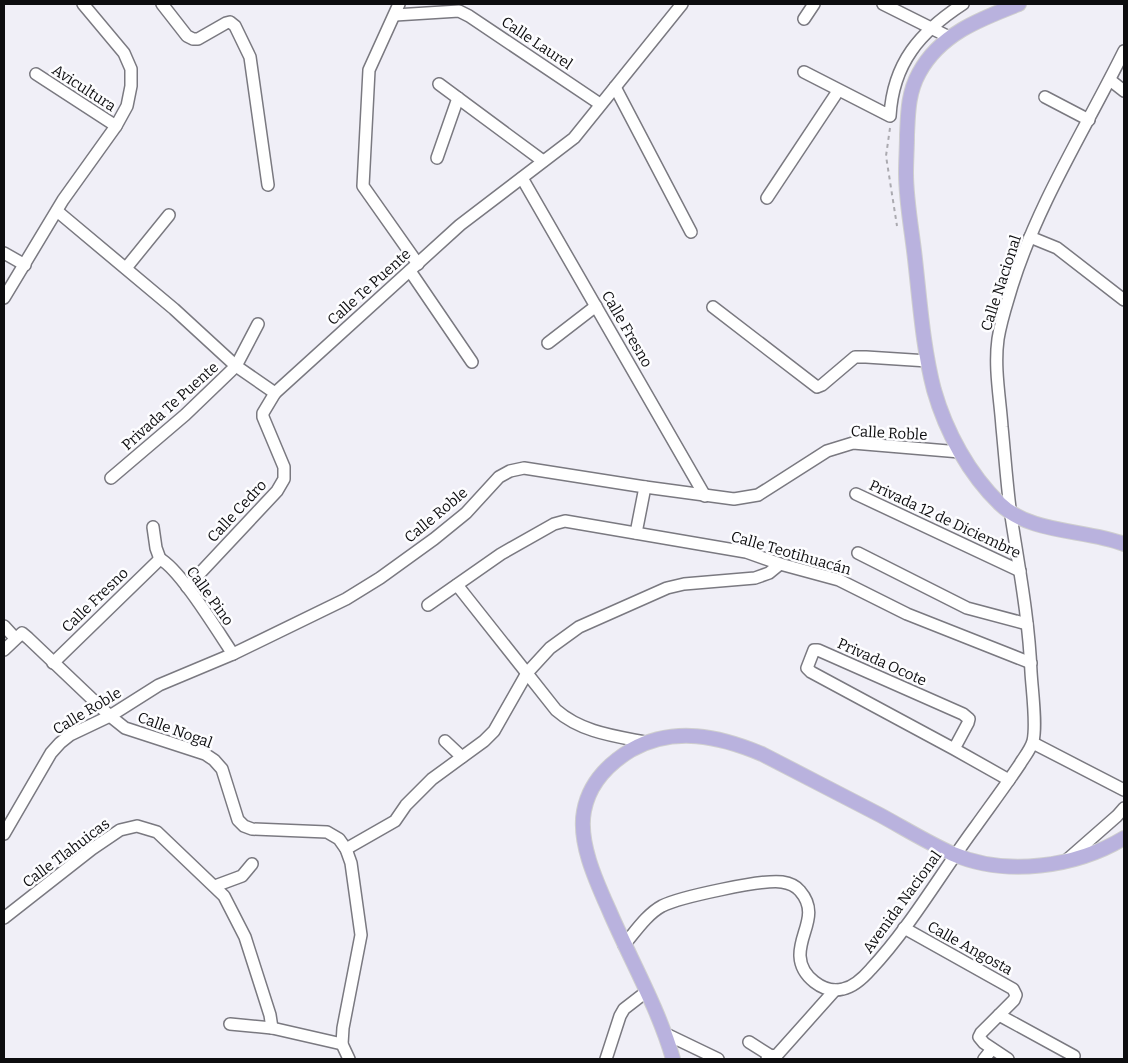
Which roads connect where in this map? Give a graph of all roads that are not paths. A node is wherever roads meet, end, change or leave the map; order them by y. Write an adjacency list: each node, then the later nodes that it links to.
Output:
1 (83, 4): 25 (street)
2 (162, 4): 29 (street)
3 (399, 4): 9 (street)
4 (682, 4): 18 (street, Calle Te Puente)
5 (814, 4): 10 (street)
6 (883, 4): 11 (street)
7 (963, 4): 11 (street)
8 (1019, 4): 12 (main road)
9 (395, 15): 23 (street, Calle Laurel); 37 (street)
10 (804, 19)
11 (931, 27): 12 (street); 20 (street)
12 (949, 36): 45 (main road)
13 (1124, 51): 16 (street, Calle Nacional)
14 (804, 72): 20 (street)
15 (36, 74): 25 (street, Avicultura)
16 (1110, 80): 19 (street); 24 (street, Calle Nacional)
17 (439, 84): 22 (street)
18 (615, 87): 23 (street, Calle Te Puente); 33 (street)
19 (1124, 90)
20 (838, 91): 30 (street)
21 (1045, 97): 24 (street)
22 (458, 98): 26 (street); 27 (street)
23 (600, 104): 27 (street, Calle Te Puente)
24 (1089, 120): 34 (street, Calle Nacional)
25 (116, 126): 31 (street)
26 (437, 158)
27 (542, 161): 28 (street, Calle Te Puente)
28 (522, 178): 37 (street, Calle Te Puente); 41 (street, Calle Fresno)
29 (268, 185)
30 (767, 198)
31 (57, 211): 36 (street); 38 (street)
32 (169, 215): 38 (street)
33 (691, 232)
34 (1030, 237): 40 (street); 54 (street, Calle Nacional)
35 (4, 253): 36 (street)
36 (25, 265): 39 (street)
37 (414, 267): 46 (street); 48 (street, Calle Te Puente)
38 (126, 268): 47 (street)
39 (4, 298)
40 (1124, 300)
41 (596, 306): 44 (street); 53 (street, Calle Fresno)
42 (713, 307): 45 (street)
43 (258, 324): 47 (street, Privada Te Puente)
44 (548, 342)
45 (928, 361): 49 (main road)
46 (472, 362)
47 (236, 366): 48 (street); 50 (street, Privada Te Puente)
48 (275, 393): 63 (street, Calle Cedro)
49 (960, 452): 53 (street, Calle Roble); 54 (main road)
50 (111, 478)
51 (645, 488): 53 (street, Calle Roble); 56 (street); 69 (street, Calle Roble)
52 (856, 494): 61 (street, Privada 12 de Diciembre)
53 (705, 496)
54 (1011, 513): 57 (main road); 61 (street, Calle Nacional)
55 (153, 527): 59 (street)
56 (636, 534): 60 (street, Calle Teotihuacán); 62 (street, Calle Teotihuacán)
57 (1124, 544)
58 (858, 553): 65 (street)
59 (160, 559): 63 (street, Calle Pino); 70 (street, Calle Fresno)
60 (780, 564): 71 (street, Calle Teotihuacán); 72 (street)
61 (1020, 571): 65 (street, Calle Nacional)
62 (458, 585): 64 (street, Calle Teotihuacán); 72 (street)
63 (187, 587): 69 (street, Calle Pino)
64 (428, 605)
65 (1027, 624): 71 (street, Calle Nacional)
66 (4, 626): 67 (street, Calle Nogal)
67 (18, 635): 68 (street); 70 (street, Calle Nogal)
68 (4, 650)
69 (233, 654): 73 (street, Calle Roble)
70 (53, 663): 73 (street, Calle Nogal)
71 (1031, 663): 76 (street)
72 (527, 673): 75 (street); 78 (street)
73 (110, 716): 82 (street, Calle Roble); 84 (street, Calle Nogal)
74 (445, 741): 78 (street)
75 (645, 742): 85 (main road); 91 (main road)
76 (1033, 743): 79 (street, Avenida Nacional); 80 (street)
77 (954, 749): 77 (street, Privada Ocote); 79 (street, Privada Ocote)
78 (462, 757): 84 (street)
79 (1009, 780): 85 (street, Avenida Nacional)
80 (1124, 790)
81 (1124, 808): 86 (street)
82 (4, 834)
83 (1124, 838): 86 (main road)
84 (346, 849): 99 (street)
85 (954, 855): 86 (main road); 90 (street, Avenida Nacional)
86 (1065, 862)
87 (252, 864): 88 (street)
88 (215, 886): 89 (street, Calle Tlahuicas); 96 (street, Calle Tlahuicas)
89 (4, 918)
90 (904, 928): 92 (street, Avenida Nacional); 94 (street, Calle Angosta)
91 (624, 945): 92 (street); 93 (main road)
92 (835, 990): 102 (street)
93 (646, 992): 97 (main road); 104 (street)
94 (999, 1015): 100 (street, Calle Angosta); 101 (street)
95 (230, 1024): 96 (street)
96 (272, 1028): 99 (street)
97 (666, 1034): 105 (main road); 106 (street)
98 (749, 1042): 102 (street)
99 (342, 1044): 103 (street)
100 (992, 1049): 107 (street); 108 (street)
101 (1074, 1056)
102 (769, 1058)
103 (349, 1059)
104 (606, 1059)
105 (674, 1059)
106 (718, 1059)
107 (984, 1059)
108 (1008, 1059)

